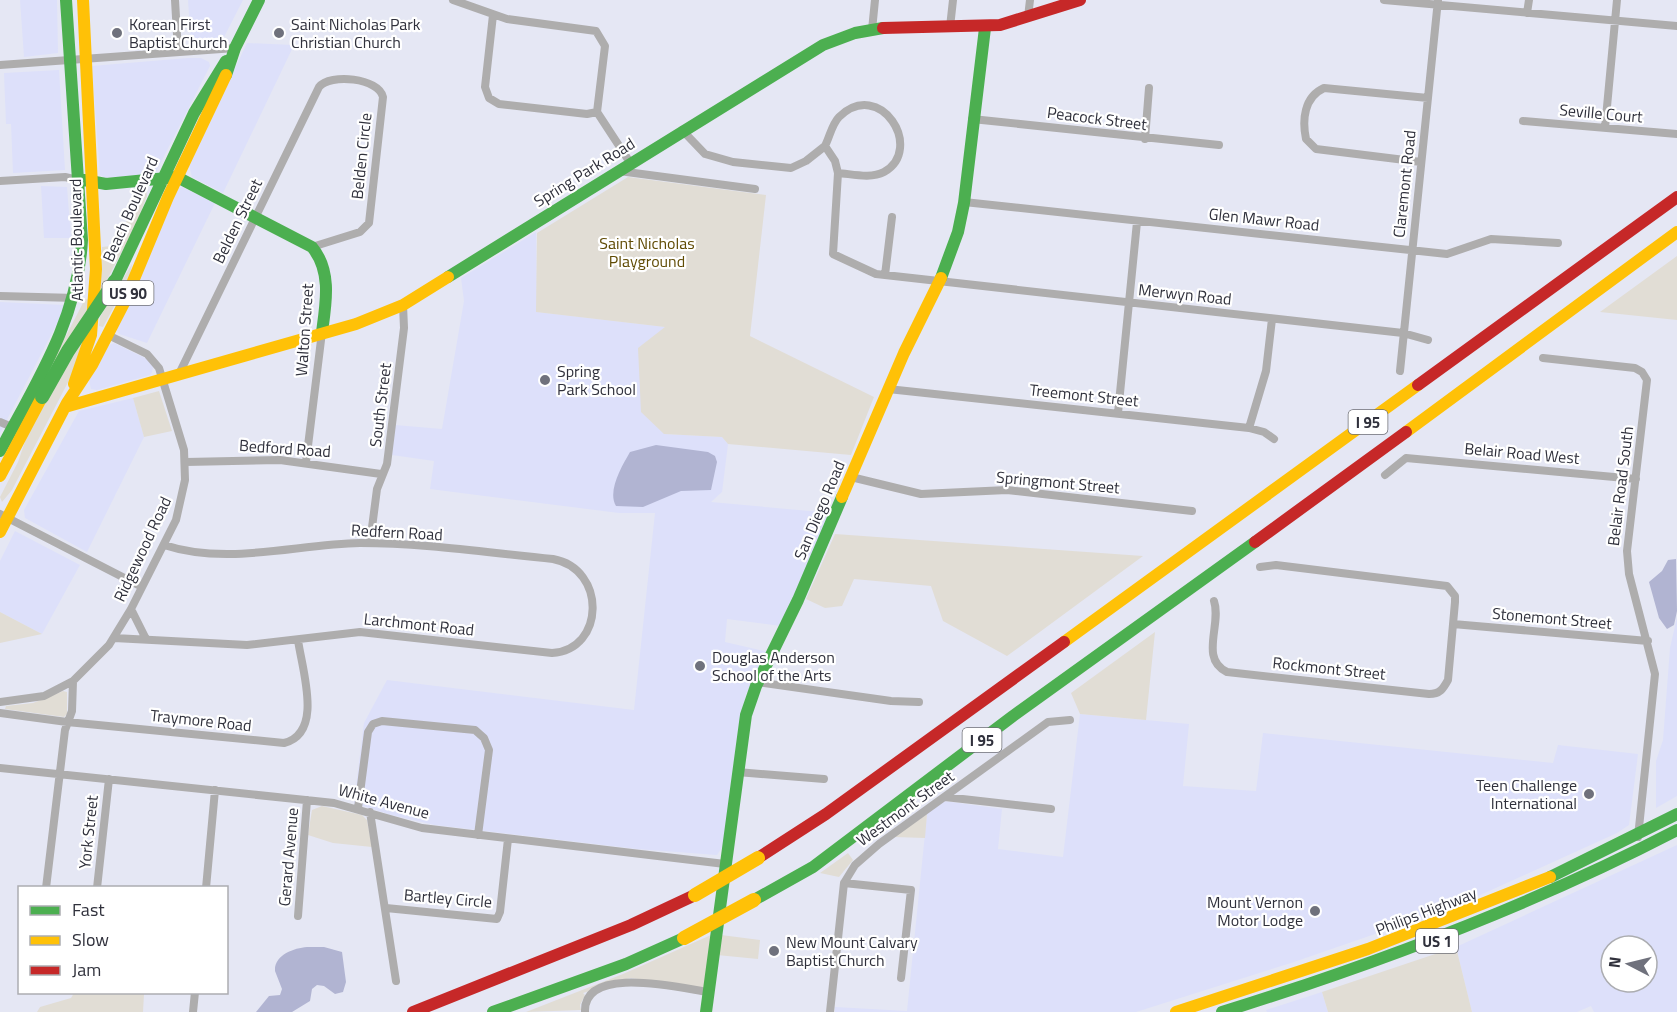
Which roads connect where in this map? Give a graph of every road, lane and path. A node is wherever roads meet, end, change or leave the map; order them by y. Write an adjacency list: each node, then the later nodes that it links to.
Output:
1 (66, 0): 25 (main road, Atlantic Boulevard)
2 (83, 0): 24 (main road, Atlantic Boulevard)
3 (175, 0): 23 (street)
4 (259, 0): 22 (main road, Beach Boulevard / US 90)
5 (453, 0): 15 (street)
6 (874, 0): 21 (street)
7 (953, 0): 19 (street)
8 (1030, 0): 16 (street)
9 (1080, 0): 16 (main road, Spring Park Road)
10 (1384, 0): 13 (street)
11 (1529, 0): 14 (street)
12 (1617, 0): 17 (street)
13 (1438, 2): 14 (street); 29 (street, Claremont Road)
14 (1527, 13): 17 (street)
15 (493, 15): 30 (street); 30 (street)
16 (1028, 17): 20 (main road, Spring Park Road)
17 (1615, 20): 18 (street); 33 (street)
18 (1677, 26)
19 (950, 27): 20 (main road, Spring Park Road); 21 (main road, Spring Park Road)
20 (985, 28): 31 (main road, San Diego Road)
21 (872, 30): 34 (main road, Spring Park Road)
22 (235, 48): 23 (street); 42 (main road, Beach Boulevard / US 90); 43 (main road, Beach Boulevard / US 90)
23 (178, 52): 24 (street)
24 (86, 59): 25 (street); 45 (main road, Atlantic Boulevard)
25 (69, 60): 26 (street); 45 (main road, Atlantic Boulevard)
26 (0, 65)
27 (323, 82): 49 (street, Belden Street); 54 (street, Belden Circle)
28 (1149, 88): 36 (street)
29 (1428, 98): 39 (street, Claremont Road); 39 (street)
30 (597, 112): 40 (street)
31 (972, 119): 36 (street, Peacock Street); 48 (main road, San Diego Road)
32 (1523, 122): 33 (street, Seville Court)
33 (1605, 128): 35 (street, Seville Court)
34 (682, 130): 38 (street); 40 (main road, Spring Park Road)
35 (1677, 134)
36 (1145, 139): 37 (street, Peacock Street)
37 (1219, 145)
38 (825, 146): 41 (street); 41 (street)
39 (1421, 162): 55 (street, Claremont Road)
40 (625, 167): 46 (street); 61 (main road, Spring Park Road)
41 (838, 173): 56 (street, Merwyn Road)
42 (177, 177): 43 (main road); 49 (main road); 65 (main road, Beach Boulevard / US 90)
43 (161, 179): 45 (main road); 84 (main road, Beach Boulevard / US 90, bridge)
44 (0, 181): 45 (street)
45 (85, 181): 59 (main road, Atlantic Boulevard); 68 (main road, Atlantic Boulevard)
46 (755, 189)
47 (1673, 199): 144 (main road, I 95, bridge)
48 (964, 202): 51 (street, Glen Mawr Road); 57 (main road, San Diego Road)
49 (256, 217): 54 (main road); 70 (street, Belden Street)
50 (892, 217): 56 (street)
51 (1137, 222): 55 (street, Glen Mawr Road); 60 (street)
52 (1677, 232): 145 (main road, I 95, bridge)
53 (1558, 243): 55 (street, Glen Mawr Road)
54 (312, 247): 63 (main road, Walton Street)
55 (1412, 250): 64 (street, Claremont Road)
56 (885, 275): 57 (street, Merwyn Road)
57 (938, 282): 60 (street, Merwyn Road); 72 (main road, San Diego Road)
58 (0, 296): 59 (street)
59 (76, 298): 76 (main road, Atlantic Boulevard)
60 (1129, 303): 62 (street, Merwyn Road); 75 (street)
61 (403, 305): 63 (main road, Spring Park Road); 82 (street, South Street)
62 (1272, 319): 64 (street, Merwyn Road); 77 (street)
63 (322, 332): 70 (main road, Spring Park Road); 81 (street, Walton Street)
64 (1403, 333): 66 (street, Merwyn Road); 69 (street, Claremont Road)
65 (108, 335): 68 (main road, Beach Boulevard / US 90); 71 (street, Ridgewood Road)
66 (1428, 340)
67 (1543, 358): 86 (street, Belair Road South)
68 (83, 371): 73 (main road); 74 (main road, Beach Boulevard / US 90)
69 (1400, 371)
70 (179, 374): 71 (main road, Spring Park Road)
71 (163, 378): 73 (main road, Spring Park Road); 80 (street, Ridgewood Road)
72 (888, 389): 75 (street, Treemont Street); 85 (main road, San Diego Road)
73 (107, 395): 74 (main road, Spring Park Road)
74 (66, 405): 88 (main road, US 90)
75 (1118, 413): 77 (street, Treemont Street)
76 (6, 424): 79 (main road, Atlantic Boulevard)
77 (1249, 428): 78 (street, Treemont Street)
78 (1274, 439)
79 (0, 451)
80 (186, 462): 81 (street, Bedford Road); 91 (street, Ridgewood Road)
81 (306, 462): 82 (street, Bedford Road)
82 (381, 474): 90 (street, South Street)
83 (1385, 475): 86 (street, Belair Road West)
84 (0, 476)
85 (851, 477): 87 (street, Springmont Street); 103 (main road, San Diego Road)
86 (1636, 478): 101 (street, Belair Road South)
87 (1192, 511)
88 (4, 516): 89 (main road, US 90); 93 (street)
89 (0, 531)
90 (370, 543): 91 (street, Redfern Road); 96 (street, Redfern Road)
91 (164, 545): 93 (street, Ridgewood Road)
92 (1260, 567): 97 (street)
93 (142, 587): 95 (street, Ridgewood Road)
94 (1215, 601): 97 (street, Rockmont Street)
95 (130, 609): 98 (street, Ridgewood Road); 99 (street)
96 (591, 615): 100 (street, Larchmont Road)
97 (1454, 624): 101 (street, Stonemont Street)
98 (114, 638): 99 (street, Larchmont Road); 102 (street, Ridgewood Road)
99 (146, 639): 100 (street, Larchmont Road)
100 (298, 640): 108 (street, Traymore Road)
101 (1648, 641): 122 (street, Belair Road South)
102 (73, 681): 104 (street, Ridgewood Road); 108 (street)
103 (757, 682): 105 (street); 110 (main road, San Diego Road)
104 (0, 702)
105 (920, 702)
106 (0, 713): 108 (street, Traymore Road)
107 (1070, 720): 115 (street, Westmont Street)
108 (67, 722): 111 (street)
109 (0, 768): 111 (street, White Avenue)
110 (737, 772): 112 (street); 126 (main road, San Diego Road)
111 (60, 775): 113 (street, White Avenue); 129 (street)
112 (824, 778)
113 (109, 779): 114 (street, White Avenue); 130 (street, York Street)
114 (215, 790): 116 (street, White Avenue); 131 (street)
115 (945, 797): 118 (street); 128 (street, Westmont Street)
116 (307, 800): 117 (street, White Avenue); 135 (street, Gerard Avenue)
117 (358, 808): 119 (street, White Avenue); 123 (street)
118 (1051, 809)
119 (370, 812): 123 (street, White Avenue); 133 (street)
120 (1677, 814): 122 (main road, Philips Highway / US 1)
121 (1677, 830): 125 (main road, Philips Highway / US 1)
122 (1638, 834): 125 (street, Belair Road South); 127 (main road, Philips Highway / US 1)
123 (478, 835): 124 (street, White Avenue)
124 (508, 839): 126 (street, White Avenue); 133 (street, Bartley Circle)
125 (1636, 852): 132 (main road, Philips Highway / US 1)
126 (725, 864): 140 (main road, San Diego Road)
127 (1546, 879): 132 (street); 134 (main road, Philips Highway / US 1)
128 (843, 883): 138 (street); 148 (street)
129 (46, 886)
130 (97, 886)
131 (206, 886)
132 (1549, 894): 136 (main road, Philips Highway / US 1)
133 (386, 908): 139 (street)
134 (1467, 913): 136 (street); 137 (main road, Philips Highway / US 1)
135 (298, 916)
136 (1464, 930): 137 (main road, Philips Highway / US 1)
137 (1343, 967): 142 (main road, Philips Highway / US 1)
138 (901, 978)
139 (396, 981)
140 (708, 992): 146 (street); 147 (main road, San Diego Road)
141 (195, 994): 143 (street)
142 (1218, 1008): 149 (main road, Philips Highway / US 1)
143 (193, 1012)
144 (413, 1012)
145 (493, 1012)
146 (585, 1012)
147 (706, 1012)
148 (830, 1012)
149 (1176, 1012)

